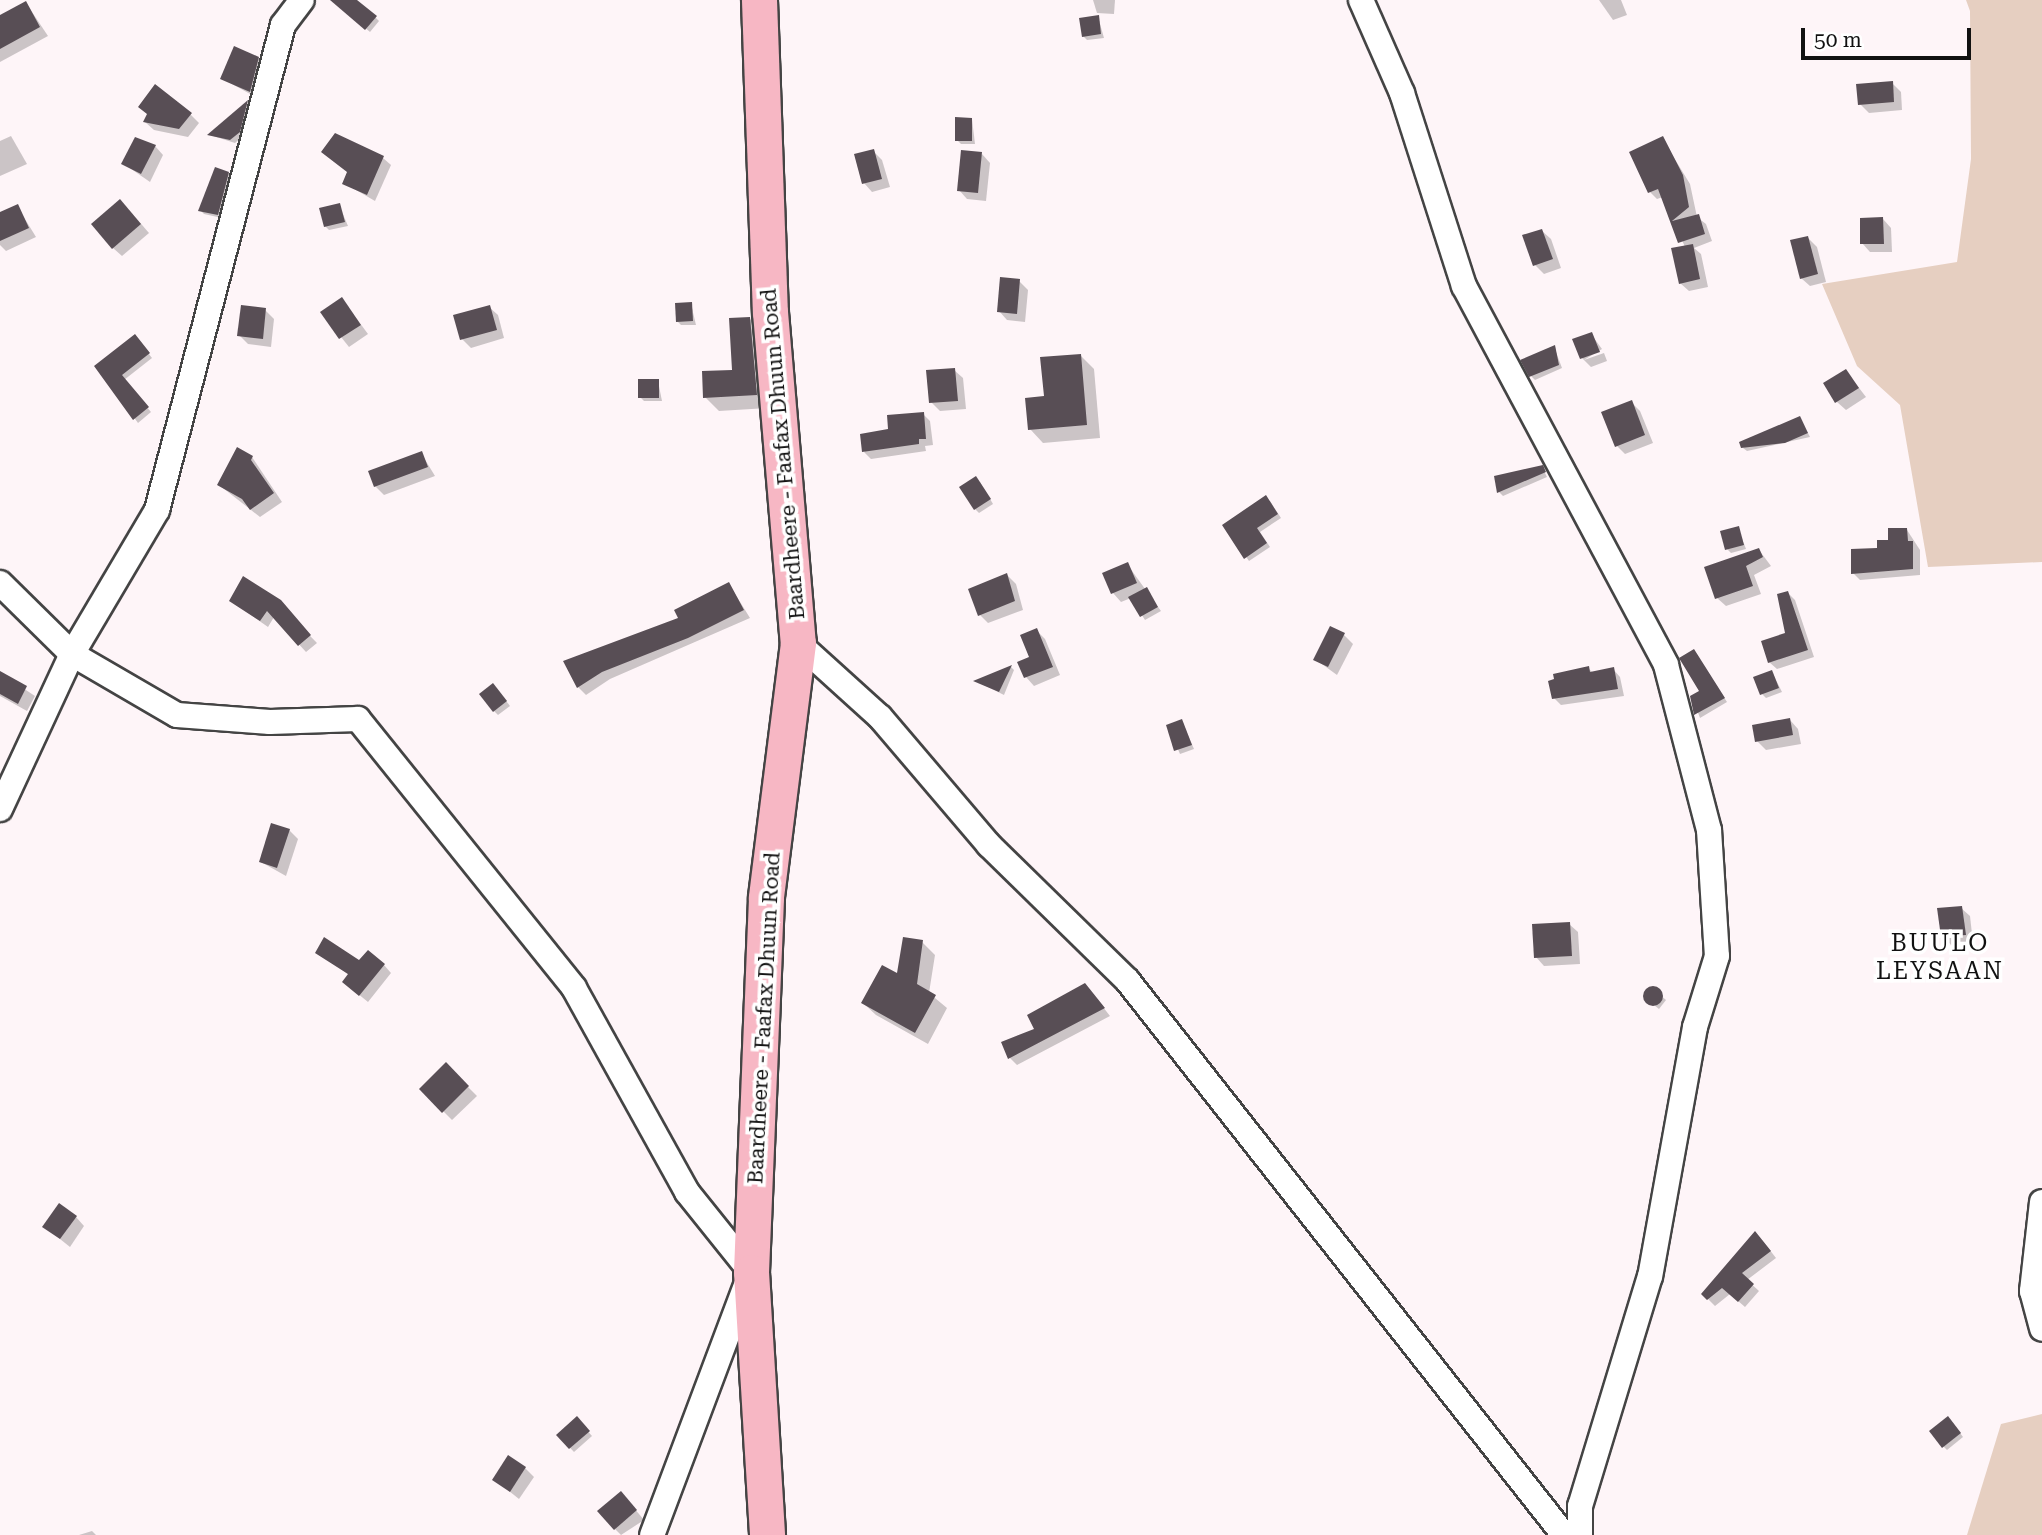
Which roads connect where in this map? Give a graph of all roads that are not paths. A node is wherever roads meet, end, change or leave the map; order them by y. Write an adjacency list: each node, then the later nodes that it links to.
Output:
1 (302, 0): 6 (street)
2 (759, 0): 5 (main road, Baardheere - Faafax Dhuun Road)
3 (1361, 0): 14 (street)
4 (0, 583): 6 (street)
5 (798, 643): 9 (main road, Baardheere - Faafax Dhuun Road); 13 (street)
6 (72, 654): 7 (street); 9 (street)
7 (0, 809)
8 (2042, 1202): 10 (street)
9 (751, 1272): 11 (street); 12 (main road, Baardheere - Faafax Dhuun Road)
10 (2042, 1329)
11 (652, 1535)
12 (767, 1535)
13 (1564, 1535)
14 (1580, 1535)

